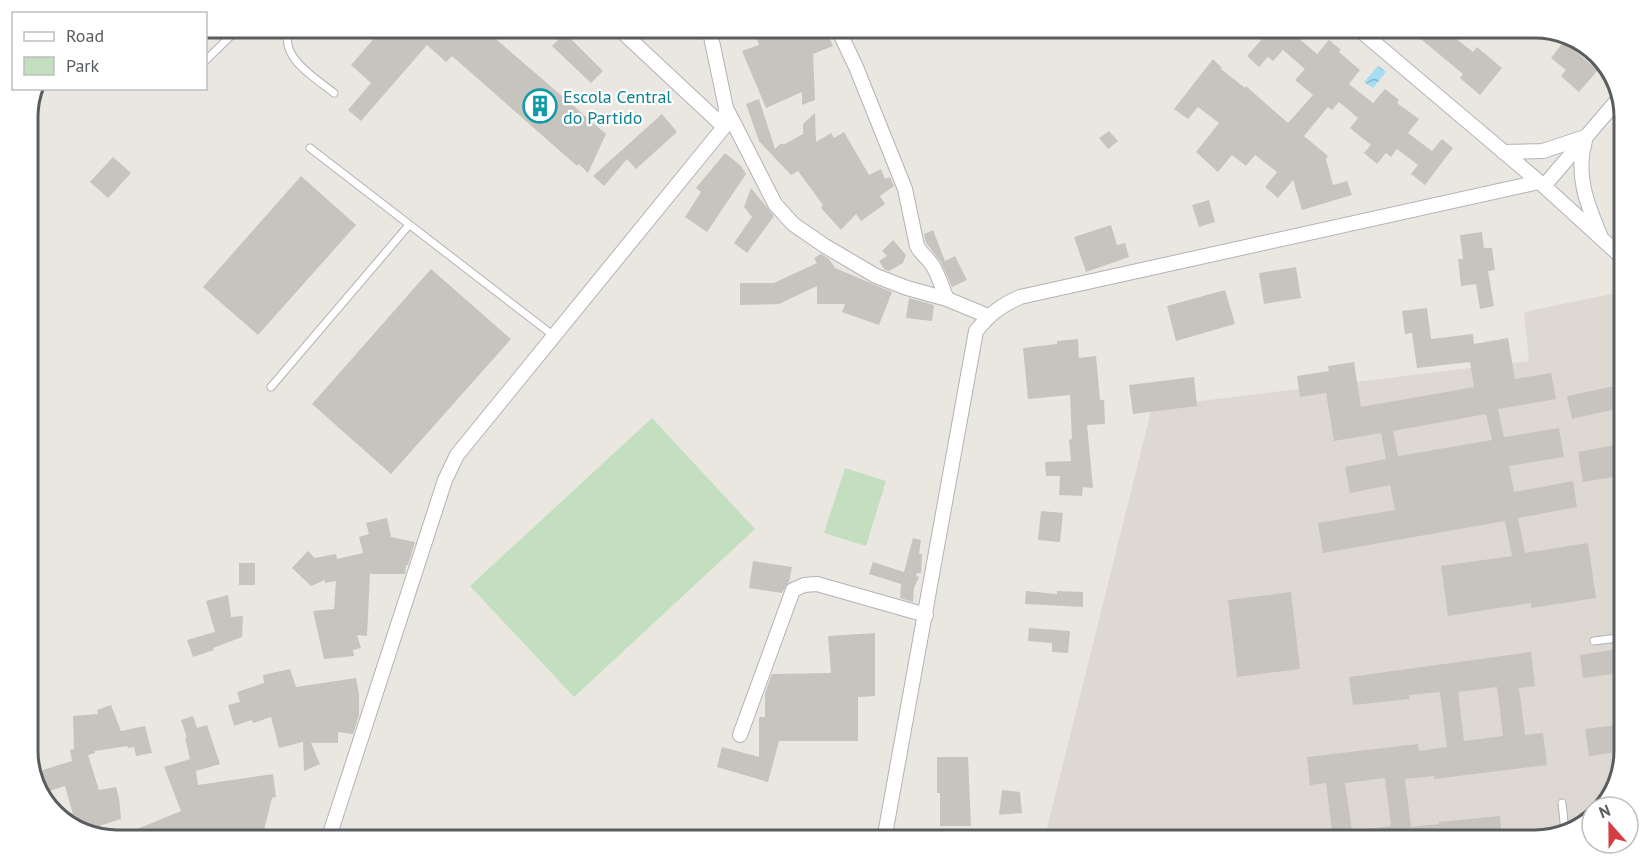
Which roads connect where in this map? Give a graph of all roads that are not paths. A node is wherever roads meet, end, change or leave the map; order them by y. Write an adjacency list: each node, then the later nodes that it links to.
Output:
1 (229, 38): 7 (lane)
2 (285, 38): 8 (lane)
3 (629, 38): 11 (street)
4 (711, 38): 10 (street)
5 (842, 38): 19 (street)
6 (1369, 38): 14 (street)
7 (207, 59)
8 (334, 93)
9 (1613, 105): 12 (street)
10 (726, 108): 11 (street); 19 (street)
11 (724, 127): 21 (street)
12 (1587, 136): 14 (street); 15 (street); 17 (street)
13 (310, 148): 16 (lane)
14 (1503, 152): 15 (street)
15 (1542, 184): 17 (street); 20 (street)
16 (409, 225): 21 (lane); 22 (lane)
17 (1603, 240): 18 (street)
18 (1614, 250)
19 (947, 299): 20 (street)
20 (988, 316): 23 (street)
21 (554, 336): 29 (street)
22 (271, 387)
23 (926, 615): 26 (street); 30 (street)
24 (1614, 638): 25 (lane)
25 (1594, 641)
26 (740, 735)
27 (1562, 803): 28 (lane)
28 (1564, 824)
29 (330, 830)
30 (887, 830)

